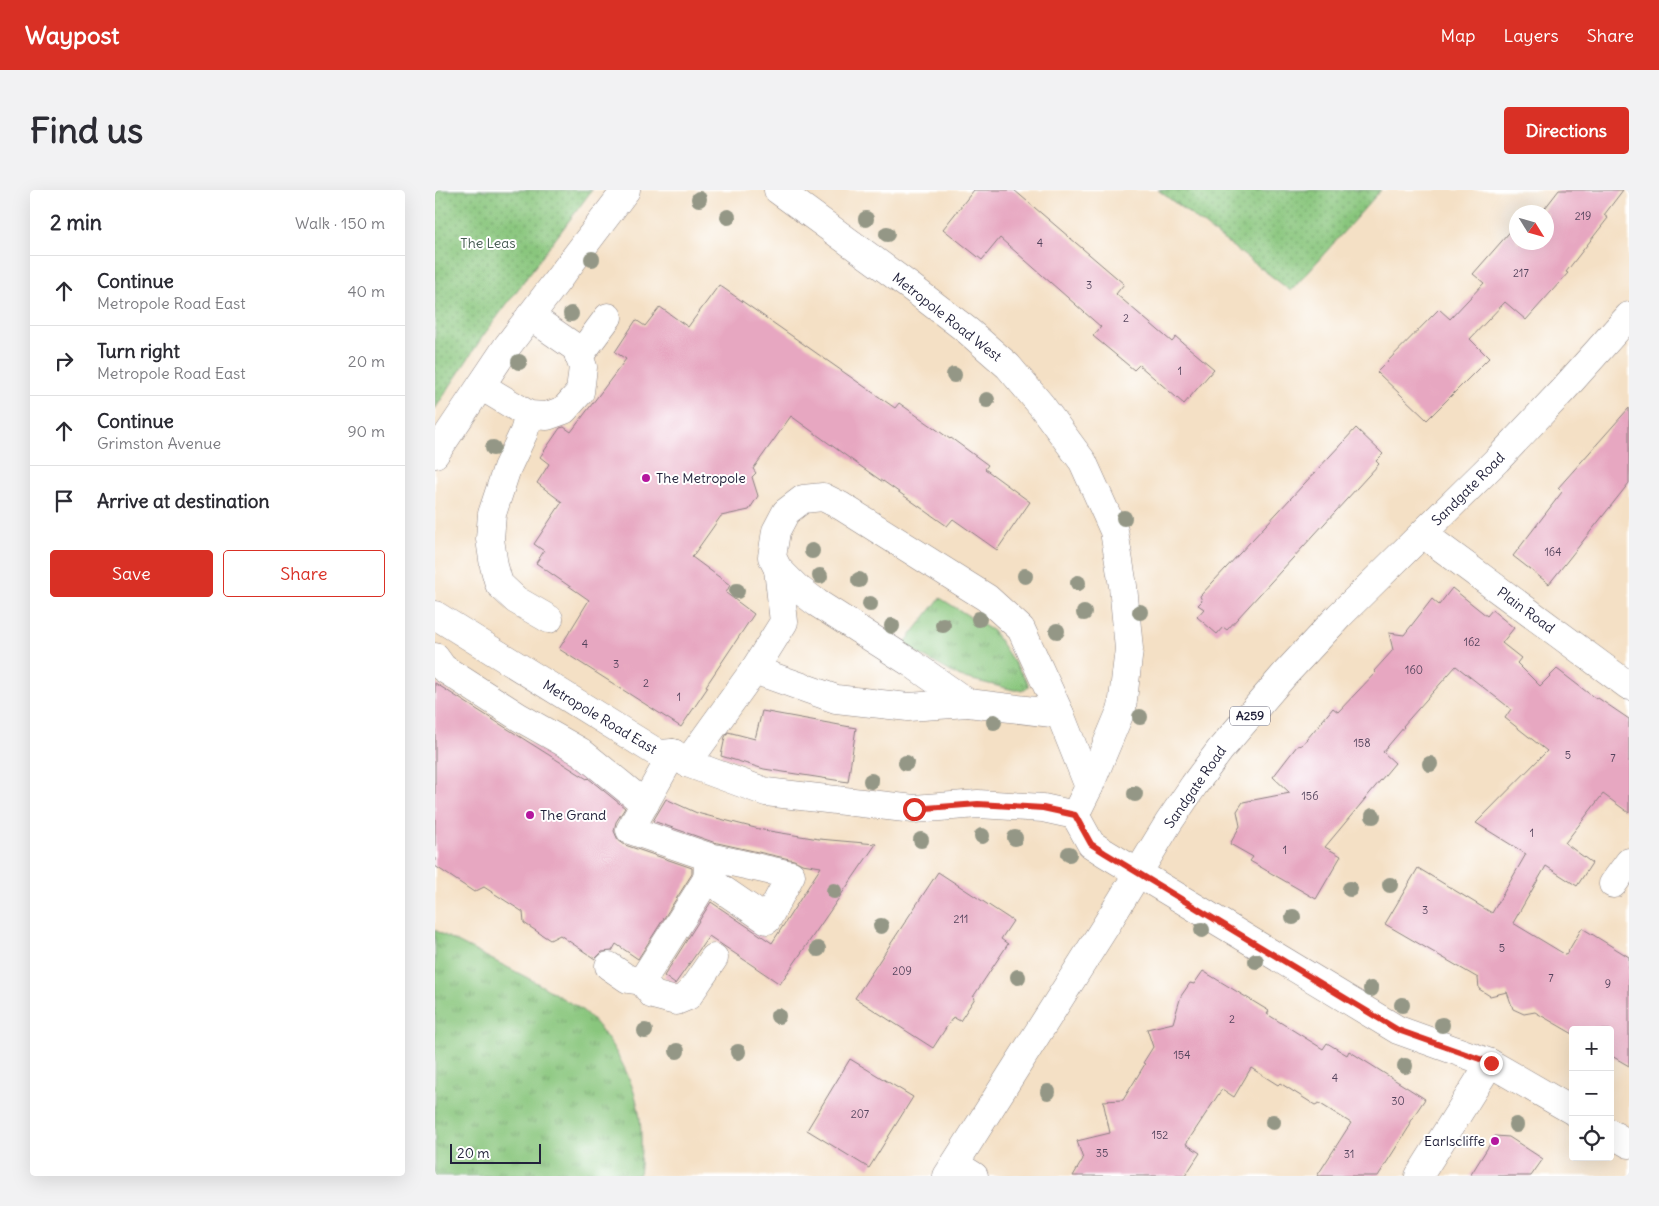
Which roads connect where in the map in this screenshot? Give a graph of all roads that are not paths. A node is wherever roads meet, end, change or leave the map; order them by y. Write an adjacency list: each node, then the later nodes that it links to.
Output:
1 (626, 190): 3 (main road)
2 (778, 190): 21 (main road, Metropole Road West)
3 (530, 316): 6 (main road); 7 (main road)
4 (1629, 316): 10 (main road, Sandgate Road / A259)
5 (607, 317): 6 (main road)
6 (579, 356): 8 (main road)
7 (481, 386): 8 (main road); 9 (main road)
8 (529, 415): 12 (main road)
9 (435, 454)
10 (1423, 534): 17 (main road, Plain Road); 25 (main road, Sandgate Road / A259)
11 (778, 569): 16 (main road); 18 (main road); 19 (main road)
12 (549, 619)
13 (443, 620): 14 (main road); 20 (main road, Metropole Road East)
14 (435, 652)
15 (435, 657): 22 (main road)
16 (754, 670): 18 (main road); 20 (main road)
17 (1629, 686)
18 (968, 703): 19 (main road)
19 (1060, 714): 21 (main road)
20 (680, 758): 22 (main road); 23 (main road, Metropole Road East)
21 (1089, 787): 23 (main road, Metropole Road West)
22 (645, 804): 29 (main road)
23 (1075, 815): 25 (main road)
24 (1629, 862): 26 (main road)
25 (1137, 873): 30 (main road); 34 (main road, Sandgate Road / A259)
26 (1613, 884)
27 (714, 958): 29 (main road)
28 (609, 966): 29 (main road)
29 (642, 981)
30 (1491, 1063): 31 (main road); 35 (main road)
31 (1569, 1109)
32 (1614, 1135): 33 (main road)
33 (1629, 1144)
34 (959, 1172)
35 (1419, 1176)

